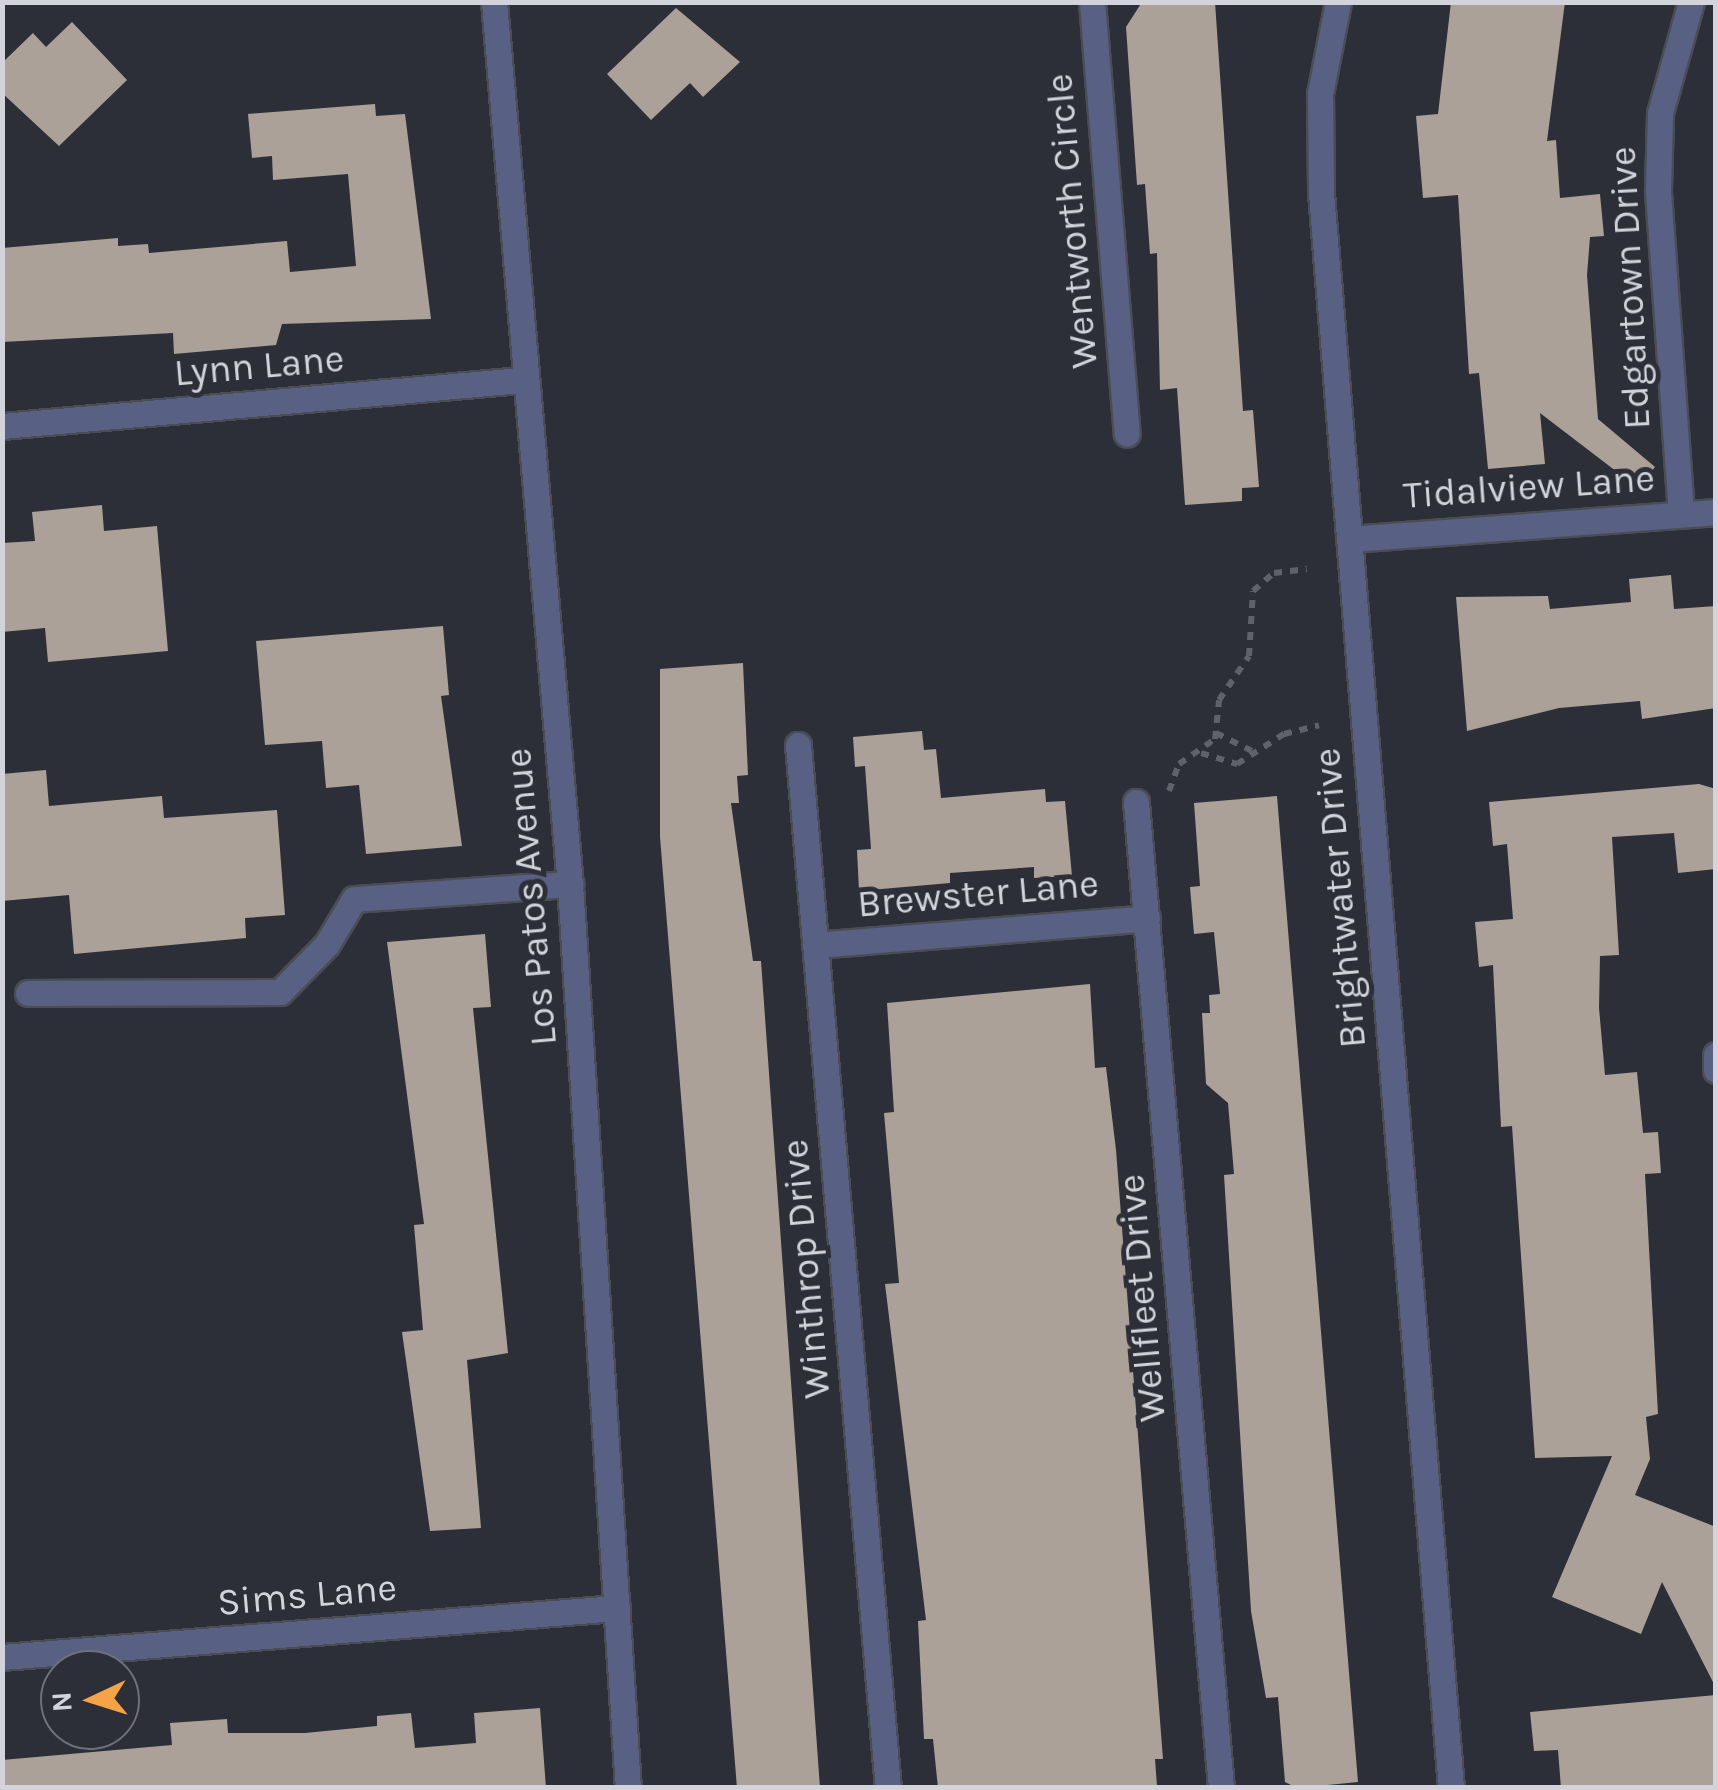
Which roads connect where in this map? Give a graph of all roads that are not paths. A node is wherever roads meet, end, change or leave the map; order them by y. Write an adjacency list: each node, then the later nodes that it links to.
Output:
1 (494, 2): 5 (street, Los Patos Avenue)
2 (1092, 2): 7 (street, Wentworth Circle)
3 (1338, 2): 10 (street, Brightwater Drive)
4 (1692, 2): 9 (street, Edgartown Drive)
5 (522, 380): 6 (street, Lynn Lane); 13 (street, Los Patos Avenue)
6 (2, 426)
7 (1126, 434)
8 (1716, 512): 9 (street, Tidalview Lane)
9 (1681, 514): 10 (street, Tidalview Lane)
10 (1349, 539): 24 (street, Brightwater Drive)
11 (798, 745): 15 (street, Winthrop Drive)
12 (1136, 802): 14 (street, Wellfleet Drive)
13 (570, 884): 16 (street); 19 (street, Los Patos Avenue)
14 (1147, 918): 15 (street, Brewster Lane); 23 (street, Wellfleet Drive)
15 (815, 945): 22 (street, Winthrop Drive)
16 (28, 993)
17 (1716, 1055): 18 (street)
18 (1716, 1070)
19 (617, 1608): 20 (street, Sims Lane); 21 (street, Los Patos Avenue)
20 (2, 1657)
21 (628, 1788)
22 (888, 1788)
23 (1221, 1788)
24 (1451, 1788)

